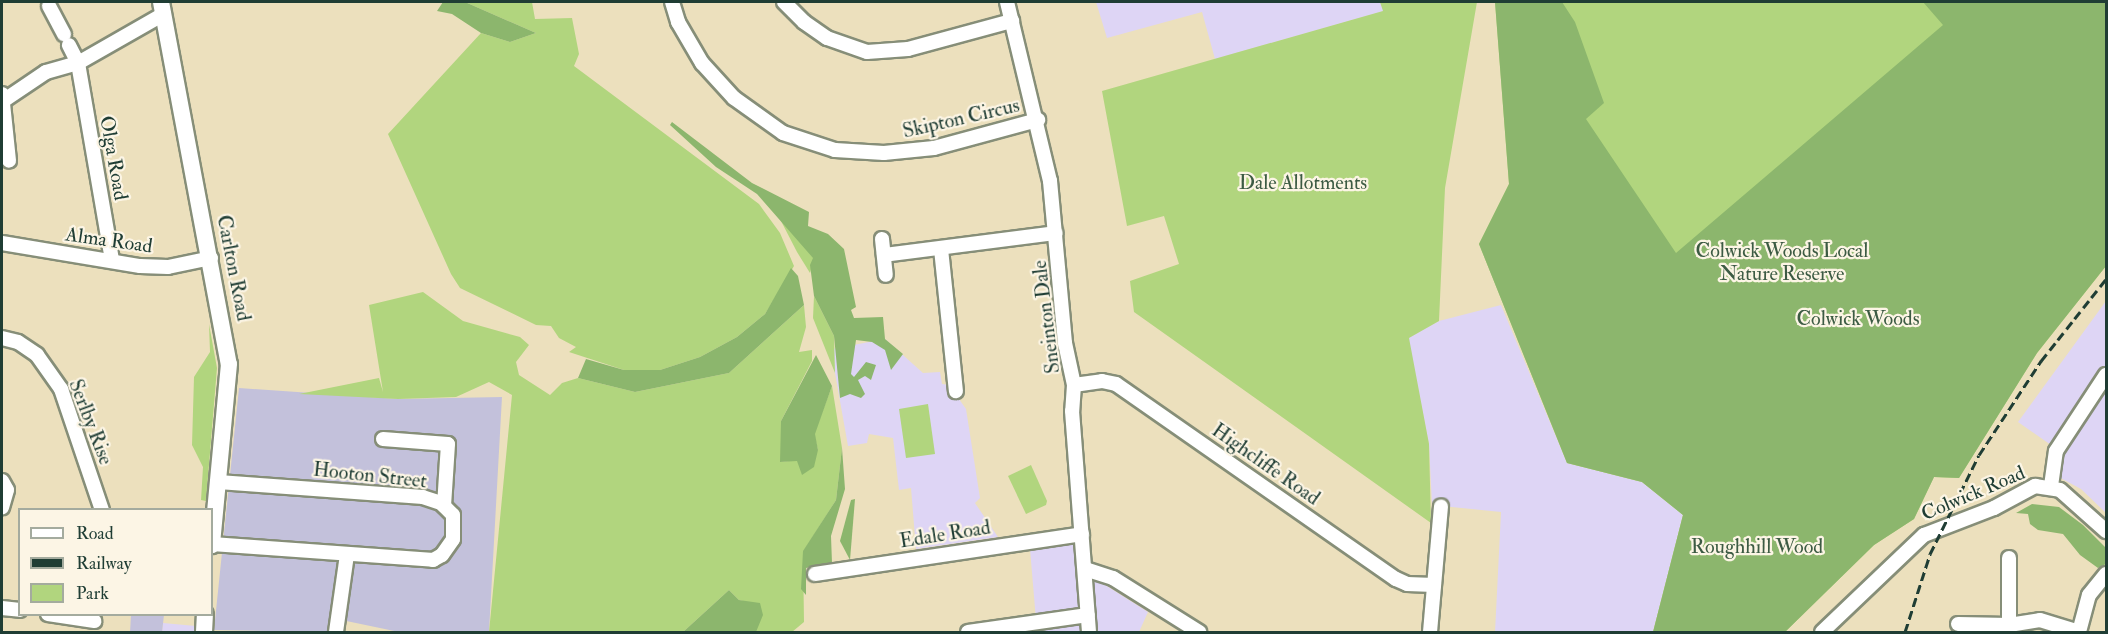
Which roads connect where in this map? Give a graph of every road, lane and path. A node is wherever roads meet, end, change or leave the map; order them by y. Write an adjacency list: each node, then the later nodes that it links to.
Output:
1 (672, 2): 9 (street, Skipton Circus)
2 (784, 2): 6 (street)
3 (1007, 2): 6 (street, Sneinton Dale)
4 (49, 6): 7 (street, Olga Road)
5 (163, 8): 7 (street); 16 (main road, Carlton Road)
6 (1012, 21): 9 (street, Sneinton Dale)
7 (78, 63): 8 (street); 17 (street, Olga Road)
8 (2, 97): 10 (street)
9 (1038, 120): 11 (street, Sneinton Dale)
10 (9, 161)
11 (1056, 233): 14 (street); 21 (street, Sneinton Dale)
12 (882, 239): 15 (street)
13 (2, 243): 17 (street, Alma Road)
14 (941, 249): 15 (street); 22 (street)
15 (884, 255): 18 (street)
16 (211, 258): 17 (street, Alma Road); 25 (main road, Carlton Road)
17 (112, 260)
18 (886, 275)
19 (2, 339): 30 (street, Serlby Rise)
20 (2106, 375): 26 (street, Colwick Road)
21 (1074, 385): 33 (street, Sneinton Dale); 40 (street, Highcliffe Road)
22 (956, 391)
23 (383, 439): 27 (street)
24 (2, 481): 29 (street)
25 (219, 482): 27 (street, Hooton Street); 31 (main road, Carlton Road)
26 (2051, 486): 32 (street); 55 (street, Colwick Road)
27 (444, 506): 35 (street, Hooton Street)
28 (1441, 506): 40 (street)
29 (2, 507)
30 (101, 508)
31 (213, 527)
32 (2106, 531)
33 (1082, 534): 37 (street, Sneinton Dale); 38 (street, Edale Road)
34 (213, 545): 35 (street, Hooton Street)
35 (347, 555): 50 (street)
36 (2005, 566): 47 (street)
37 (1085, 569): 43 (street, Sneinton Dale); 53 (street)
38 (815, 574)
39 (2106, 574): 56 (street)
40 (1434, 585): 54 (street)
41 (2, 608): 42 (street)
42 (18, 610)
43 (1088, 615): 51 (street); 52 (street, Sneinton Dale)
44 (54, 616): 46 (street)
45 (205, 616): 49 (main road)
46 (93, 623)
47 (2009, 626): 48 (street); 56 (street)
48 (1966, 627)
49 (204, 633)
50 (336, 633)
51 (968, 633)
52 (1089, 633)
53 (1199, 633)
54 (1430, 633)
55 (1822, 633)
56 (2079, 633)

